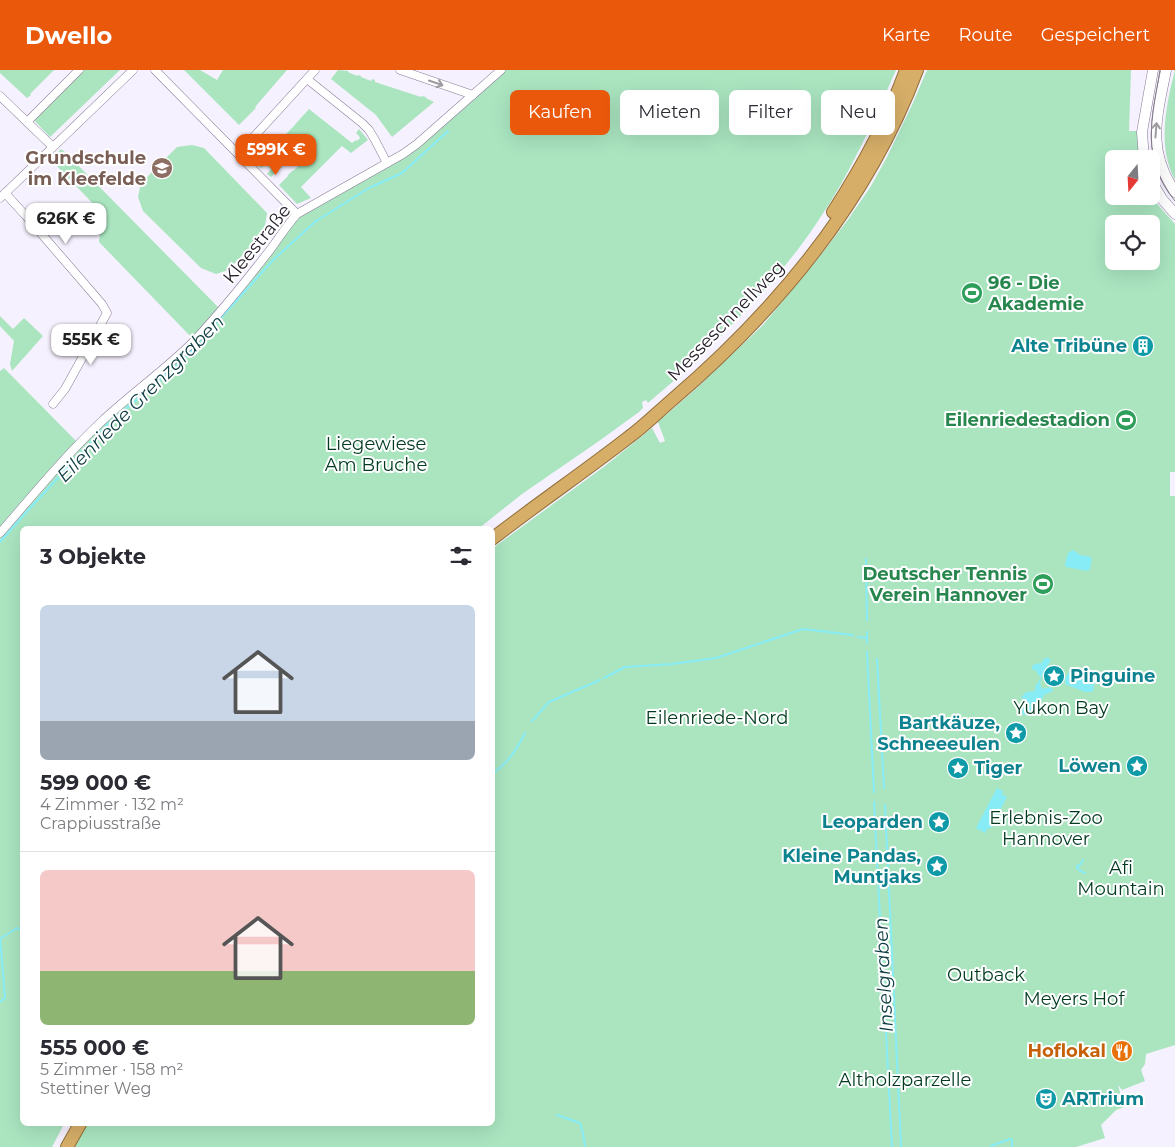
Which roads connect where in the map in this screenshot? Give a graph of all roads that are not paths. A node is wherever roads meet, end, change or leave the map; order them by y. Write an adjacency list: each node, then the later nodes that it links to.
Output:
1 (80, 70): 14 (street)
2 (133, 70): 15 (street)
3 (155, 70): 17 (street)
4 (314, 70): 11 (street)
5 (400, 70): 13 (street, one-way to 13)
6 (501, 70): 13 (street, Kleestraße)
7 (906, 70): 25 (highway, Messeschnellweg)
8 (917, 70): 27 (highway, Messeschnellweg)
9 (1153, 70): 16 (street)
10 (1166, 70): 19 (street, one-way to 10)
11 (307, 79): 17 (street); 18 (street)
12 (0, 96): 14 (street)
13 (473, 96): 18 (street, Kleestraße)
14 (27, 122): 15 (street)
15 (54, 147): 20 (street)
16 (1143, 150)
17 (238, 154): 22 (street)
18 (387, 163): 22 (street, Kleestraße)
19 (1175, 192)
20 (3, 196): 24 (street)
21 (1160, 196): 23 (street)
22 (297, 214): 26 (street, Kleestraße)
23 (1175, 214)
24 (53, 404)
25 (495, 528)
26 (0, 533)
27 (495, 537)
28 (71, 1126): 30 (highway)
29 (79, 1126): 31 (highway)
30 (59, 1147)
31 (67, 1147)

